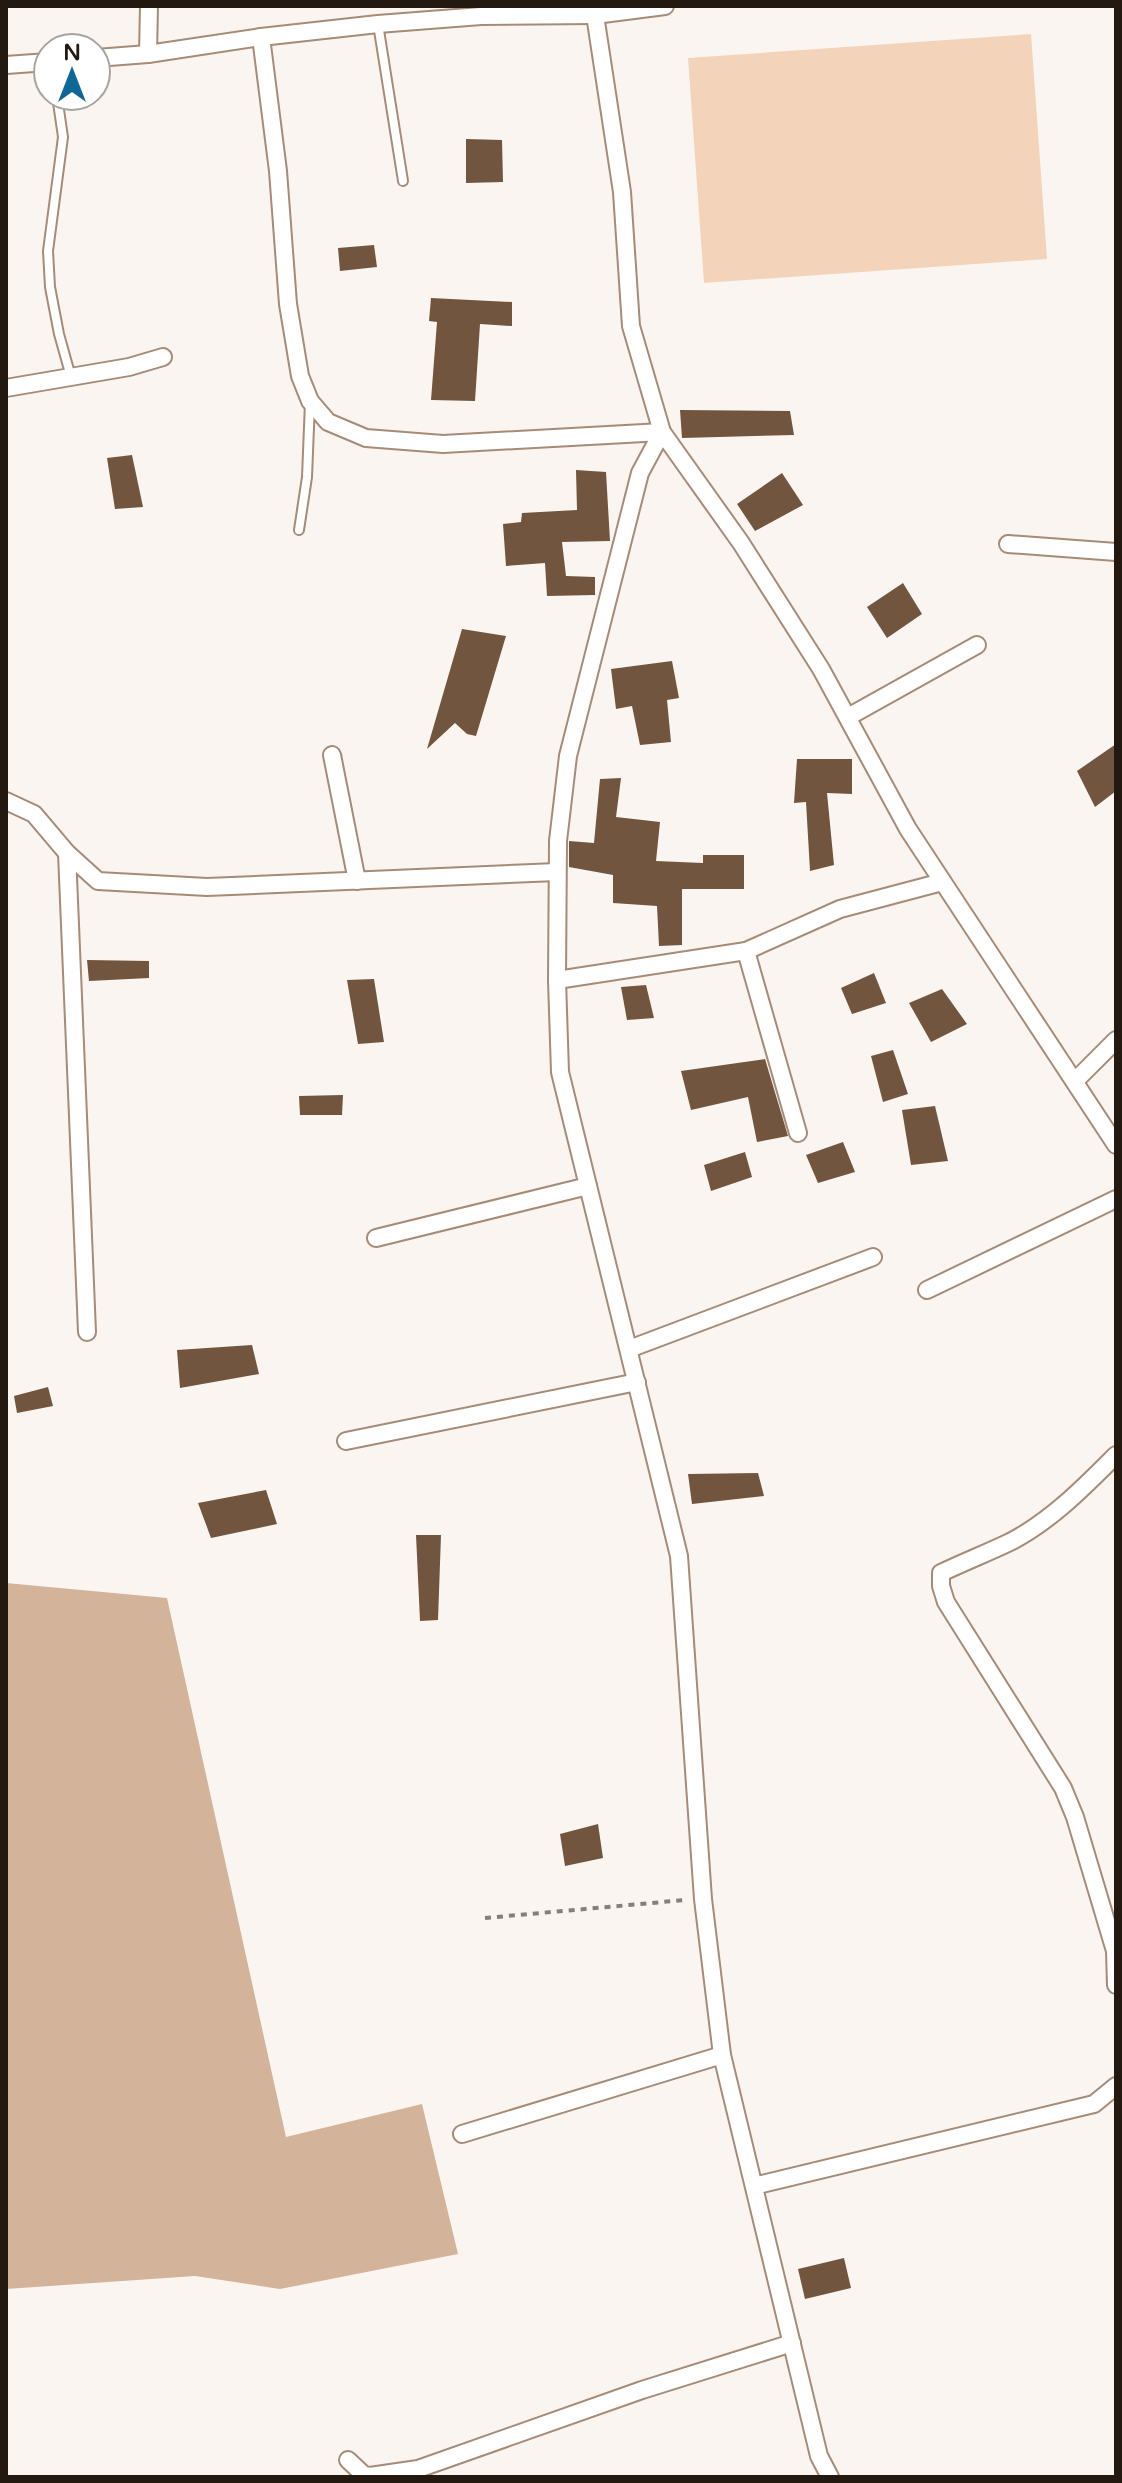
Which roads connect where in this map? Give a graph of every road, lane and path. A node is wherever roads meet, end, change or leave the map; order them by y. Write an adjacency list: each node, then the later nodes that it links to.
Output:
1 (149, 6): 8 (street)
2 (657, 6): 3 (street); 5 (street)
3 (665, 6)
4 (480, 11): 5 (street); 6 (street)
5 (595, 15): 18 (street)
6 (378, 24): 7 (street); 13 (lane)
7 (261, 37): 8 (street); 17 (street)
8 (148, 54): 9 (street)
9 (112, 57)
10 (32, 63): 11 (street)
11 (6, 65)
12 (59, 112): 15 (lane)
13 (403, 181)
14 (163, 357): 15 (street)
15 (71, 377): 16 (street)
16 (6, 388)
17 (310, 401): 18 (street); 19 (lane)
18 (662, 432): 23 (street); 27 (street)
19 (299, 530)
20 (1008, 544): 21 (street)
21 (1116, 552)
22 (977, 645): 23 (street)
23 (848, 717): 29 (street)
24 (332, 755): 28 (street)
25 (6, 801): 26 (street)
26 (67, 853): 28 (street); 41 (street)
27 (557, 872): 28 (street); 31 (street)
28 (357, 881)
29 (942, 882): 30 (street); 33 (street)
30 (746, 951): 31 (street); 34 (street)
31 (557, 980): 36 (street)
32 (1116, 1040): 33 (street)
33 (1075, 1081): 35 (street)
34 (798, 1133)
35 (1116, 1145)
36 (588, 1186): 38 (street); 42 (street)
37 (1116, 1199): 40 (street)
38 (376, 1238)
39 (873, 1257): 42 (street)
40 (927, 1290)
41 (87, 1332)
42 (629, 1349): 43 (street)
43 (637, 1382): 44 (street); 46 (street)
44 (346, 1441)
45 (1116, 1455): 48 (street)
46 (703, 1899): 47 (path); 49 (street)
47 (485, 1918)
48 (1116, 1985)
49 (722, 2055): 51 (street); 52 (street)
50 (1116, 2086): 52 (street)
51 (462, 2134)
52 (754, 2186): 53 (street)
53 (792, 2343): 54 (street); 55 (street)
54 (348, 2460)
55 (830, 2477)

